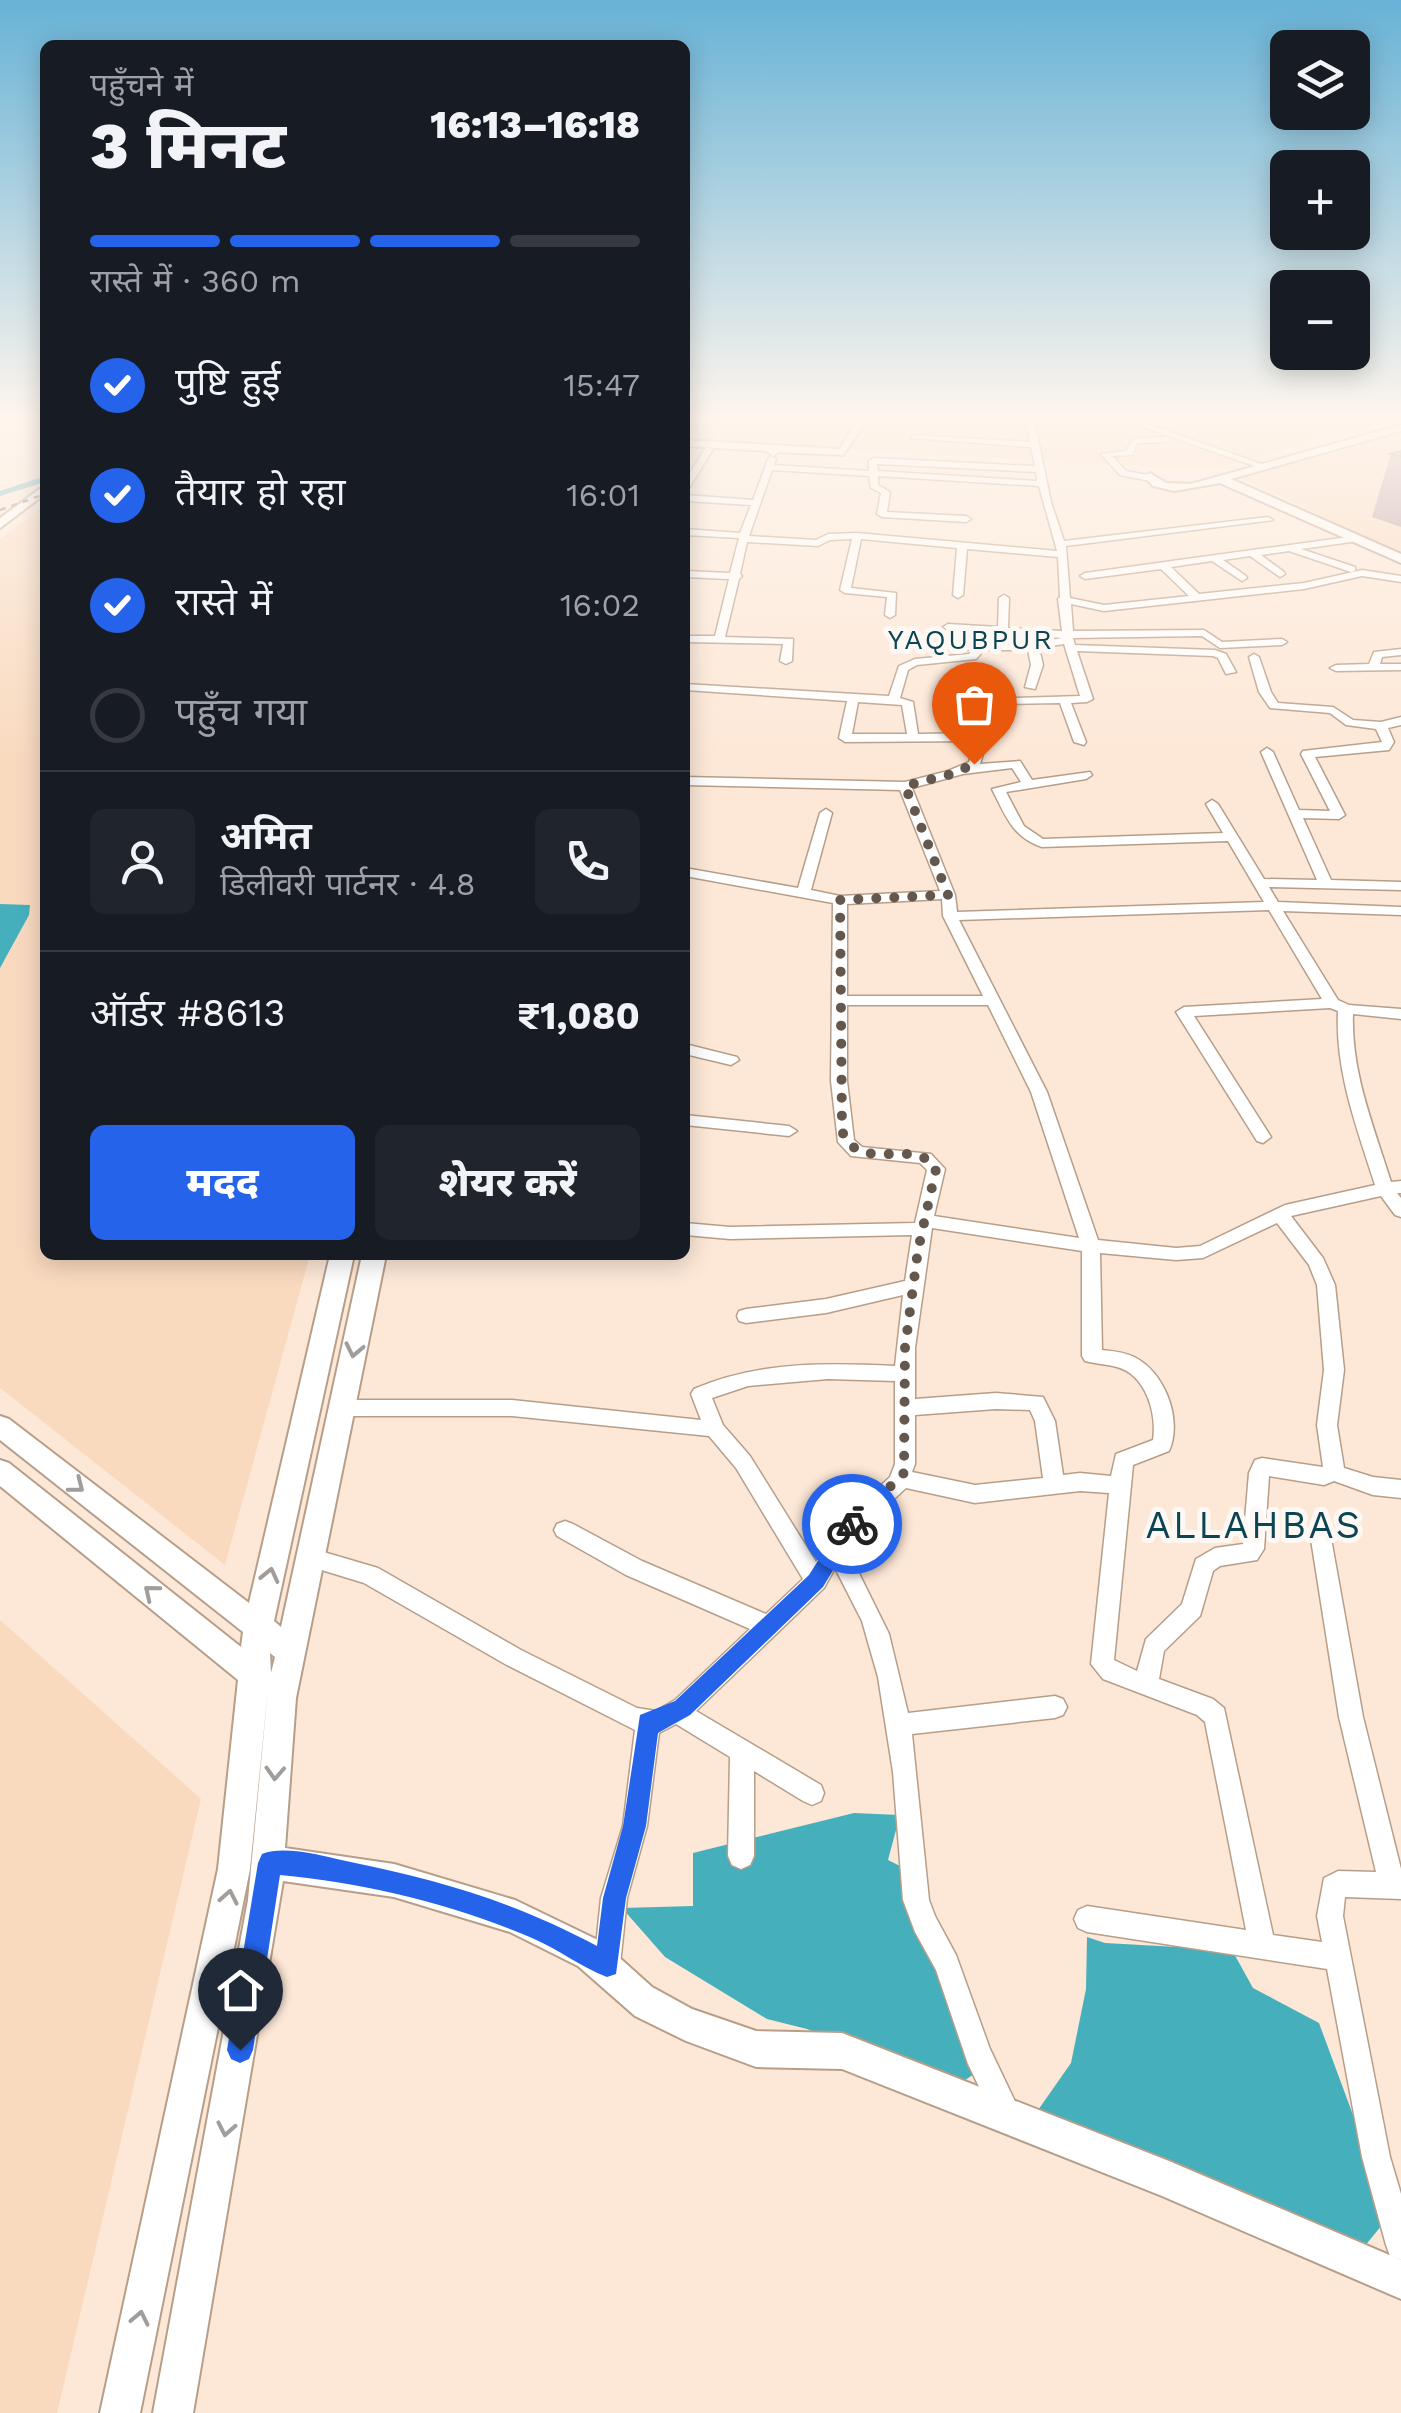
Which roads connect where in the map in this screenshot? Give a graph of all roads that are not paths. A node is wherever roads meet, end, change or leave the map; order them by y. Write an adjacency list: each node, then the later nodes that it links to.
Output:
1 (691, 533): 8 (street)
2 (746, 533): 8 (street)
3 (1056, 533): 12 (street)
4 (1178, 533): 12 (street)
5 (1341, 533): 9 (street)
6 (1357, 533): 13 (street)
7 (857, 536): 8 (street); 10 (street); 29 (street)
8 (744, 538): 21 (street)
9 (1355, 539): 11 (street); 16 (street)
10 (962, 545): 12 (street); 25 (street)
11 (1287, 548): 14 (street); 18 (street)
12 (1061, 549): 27 (street)
13 (1401, 551)
14 (1252, 553): 15 (street); 20 (street)
15 (1214, 558): 17 (street); 23 (street)
16 (1401, 560)
17 (1162, 566): 22 (street); 28 (street)
18 (1351, 569)
19 (690, 574): 21 (street)
20 (1280, 574)
21 (738, 576): 33 (street)
22 (1085, 576)
23 (1242, 578)
24 (1401, 578): 28 (street)
25 (958, 595)
26 (1004, 598): 31 (street)
27 (1063, 599): 28 (street); 34 (street)
28 (1198, 599)
29 (890, 615)
30 (948, 627): 31 (street)
31 (1003, 630): 34 (street)
32 (690, 639): 33 (street)
33 (719, 641): 41 (street)
34 (1069, 641): 35 (street); 37 (street); 45 (street); 50 (street)
35 (1282, 642)
36 (926, 646): 38 (street)
37 (1033, 647): 38 (street); 46 (street)
38 (980, 648): 49 (street)
39 (1401, 652): 42 (street)
40 (1254, 657): 52 (street)
41 (786, 661)
42 (1373, 667): 43 (street); 44 (street)
43 (1401, 667)
44 (1336, 668)
45 (1230, 672)
46 (1031, 687)
47 (690, 688): 48 (street)
48 (853, 699): 49 (street); 53 (street)
49 (894, 700): 53 (street)
50 (1065, 702): 54 (street); 55 (street)
51 (1401, 721): 52 (street)
52 (1380, 726): 64 (street)
53 (913, 737): 54 (street)
54 (981, 737): 57 (street)
55 (1080, 742)
56 (1267, 752): 64 (street)
57 (962, 770): 60 (street); 61 (street)
58 (1086, 775): 60 (street)
59 (690, 781): 61 (street)
60 (1027, 782): 65 (street)
61 (905, 786): 71 (street)
62 (1212, 804): 65 (street)
63 (826, 813): 70 (street)
64 (1296, 814): 68 (street)
65 (1232, 837): 67 (street)
66 (690, 874): 70 (street)
67 (1260, 883): 68 (street); 73 (street)
68 (1325, 883): 69 (street)
69 (1401, 886)
70 (803, 894): 72 (street)
71 (948, 895): 72 (street); 75 (street)
72 (840, 900): 76 (street)
73 (1273, 906): 74 (street); 75 (street); 78 (street)
74 (1401, 911)
75 (950, 916): 77 (street)
76 (840, 1000): 77 (street); 88 (street)
77 (992, 1002): 90 (street)
78 (1339, 1006): 79 (street); 84 (street); 85 (street)
79 (1401, 1014)
80 (690, 1050): 81 (street)
81 (731, 1060)
82 (690, 1121): 83 (street)
83 (789, 1131)
84 (1263, 1137)
85 (1393, 1188): 86 (street); 87 (street)
86 (1401, 1211)
87 (1280, 1215): 90 (street); 101 (street)
88 (923, 1225): 89 (street); 90 (street); 93 (street)
89 (690, 1229)
90 (1091, 1246): 104 (street)
91 (341, 1260): 112 (street, one-way to 91)
92 (373, 1260): 96 (street, one-way to 96)
93 (913, 1286): 94 (street); 95 (street)
94 (746, 1316)
95 (904, 1374): 97 (street); 99 (street)
96 (342, 1408): 99 (street); 109 (street)
97 (904, 1408): 102 (street); 103 (street)
98 (0, 1426): 112 (street, one-way to 112)
99 (715, 1429): 110 (street)
100 (0, 1471): 114 (street, one-way to 100)
101 (1334, 1473): 105 (street); 115 (street)
102 (900, 1478): 103 (street); 108 (street)
103 (1054, 1484): 104 (street)
104 (1121, 1486): 115 (street)
105 (1401, 1489)
106 (565, 1530): 111 (street)
107 (1322, 1533): 125 (street)
108 (836, 1549): 110 (street); 120 (street)
109 (310, 1557): 113 (street); 119 (street)
110 (816, 1581): 111 (street)
111 (768, 1626): 118 (street)
112 (258, 1627): 113 (street); 114 (street)
113 (290, 1652): 116 (street)
114 (251, 1672): 116 (street); 134 (street, one-way to 114)
115 (1146, 1685): 127 (street)
116 (280, 1698): 124 (street, one-way to 124)
117 (1055, 1708): 120 (street)
118 (677, 1712): 119 (street); 121 (street)
119 (648, 1723): 129 (street)
120 (897, 1725): 130 (street)
121 (742, 1751): 122 (street); 123 (street)
122 (812, 1793)
123 (741, 1856)
124 (270, 1863): 129 (street); 135 (street, one-way to 135)
125 (1396, 1885): 128 (street)
126 (1087, 1919): 127 (street)
127 (1262, 1943): 128 (street)
128 (1334, 1957): 131 (street)
129 (607, 1965): 130 (street)
130 (1009, 2118): 133 (street)
131 (1392, 2182): 132 (street)
132 (1401, 2244)
133 (1401, 2280)
134 (120, 2413)
135 (173, 2413)

